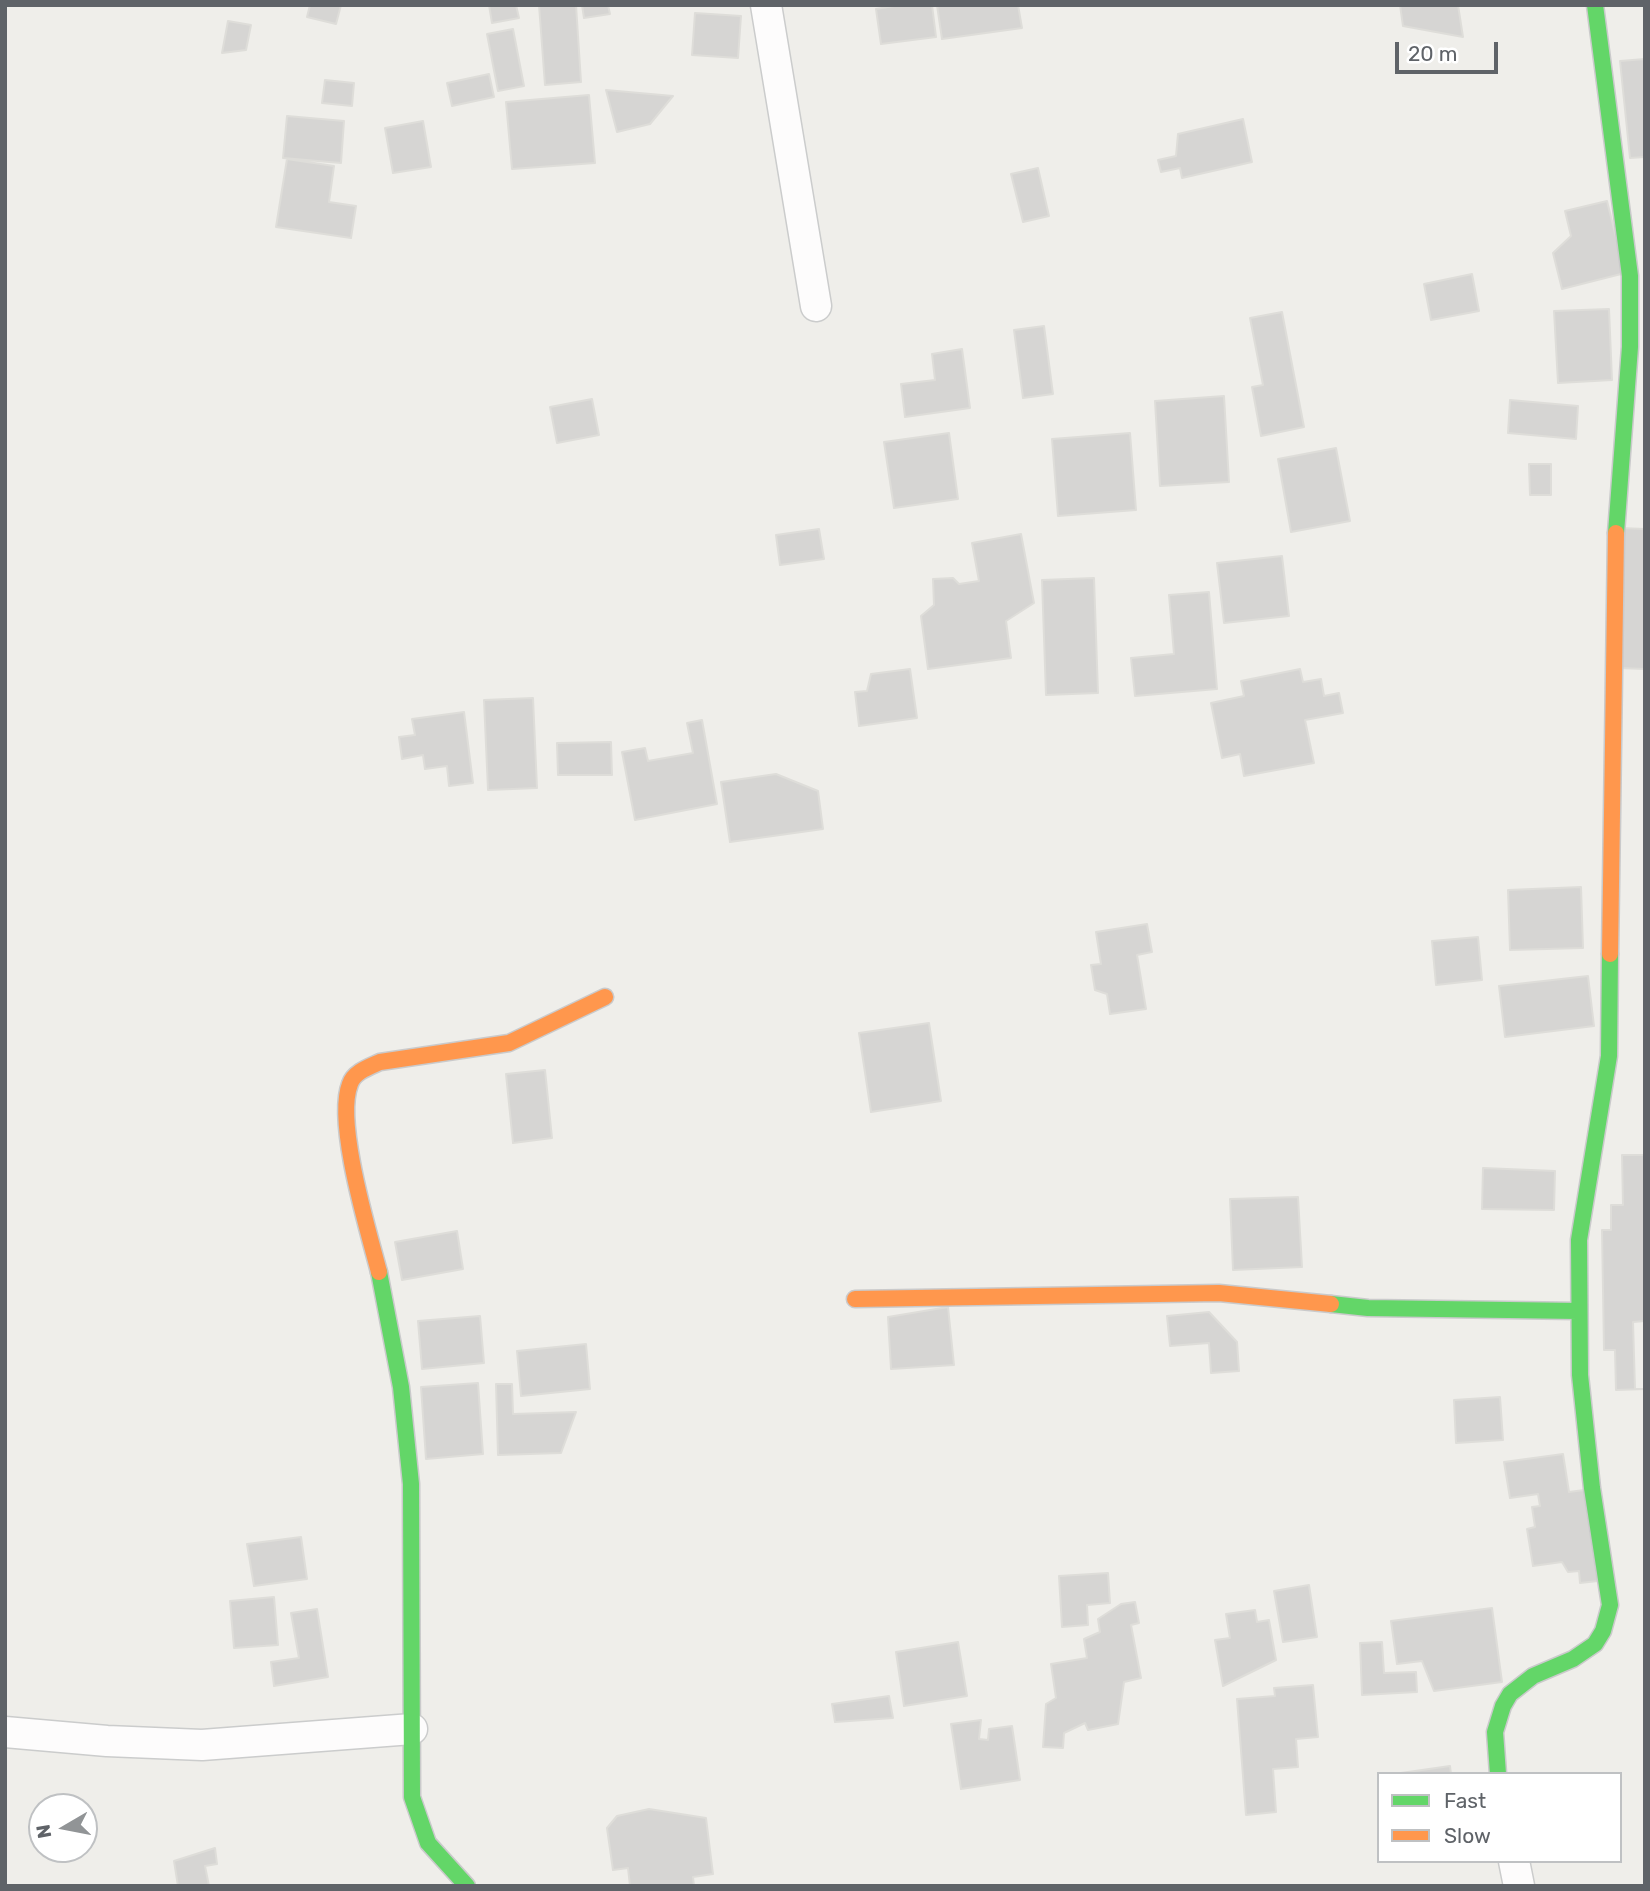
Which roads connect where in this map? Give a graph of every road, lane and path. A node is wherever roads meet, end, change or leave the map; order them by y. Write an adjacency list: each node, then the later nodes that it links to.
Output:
1 (766, 5): 3 (street)
2 (1595, 5): 6 (street)
3 (816, 306)
4 (605, 997): 7 (street)
5 (855, 1299): 6 (street)
6 (1578, 1311): 9 (street)
7 (412, 1729): 8 (street); 11 (street)
8 (5, 1732)
9 (1498, 1772)
10 (1514, 1863): 12 (street)
11 (467, 1886)
12 (1518, 1886)

